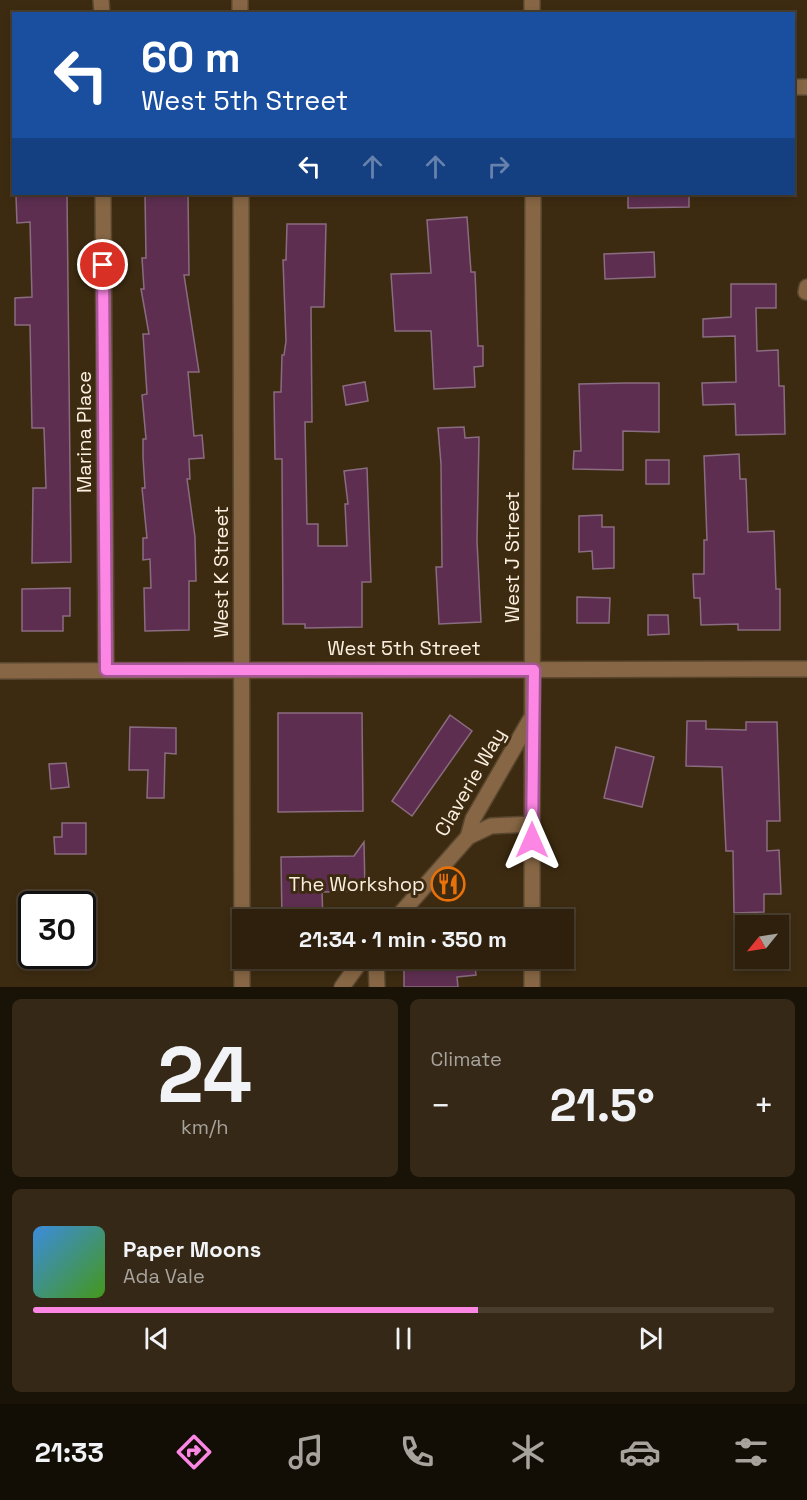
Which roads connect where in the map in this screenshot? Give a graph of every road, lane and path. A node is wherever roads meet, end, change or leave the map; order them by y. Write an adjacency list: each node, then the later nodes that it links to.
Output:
1 (103, 195): 5 (street, Marina Place)
2 (241, 195): 6 (street, West K Street)
3 (533, 195): 7 (street, West J Street)
4 (807, 669): 7 (street, West 5th Street)
5 (106, 670): 6 (street, West 5th Street); 8 (street, West 5th Street)
6 (243, 670): 7 (street, West 5th Street); 17 (street, West K Street)
7 (534, 670): 9 (street, West J Street)
8 (0, 671)
9 (532, 717): 10 (street, West J Street); 11 (street, Claverie Way)
10 (532, 824): 11 (street); 13 (street, West J Street)
11 (468, 837): 12 (street, Claverie Way)
12 (405, 909)
13 (532, 909)
14 (355, 969): 18 (street)
15 (377, 969): 19 (street)
16 (532, 969): 20 (street)
17 (242, 987)
18 (342, 987)
19 (378, 987)
20 (532, 987)

